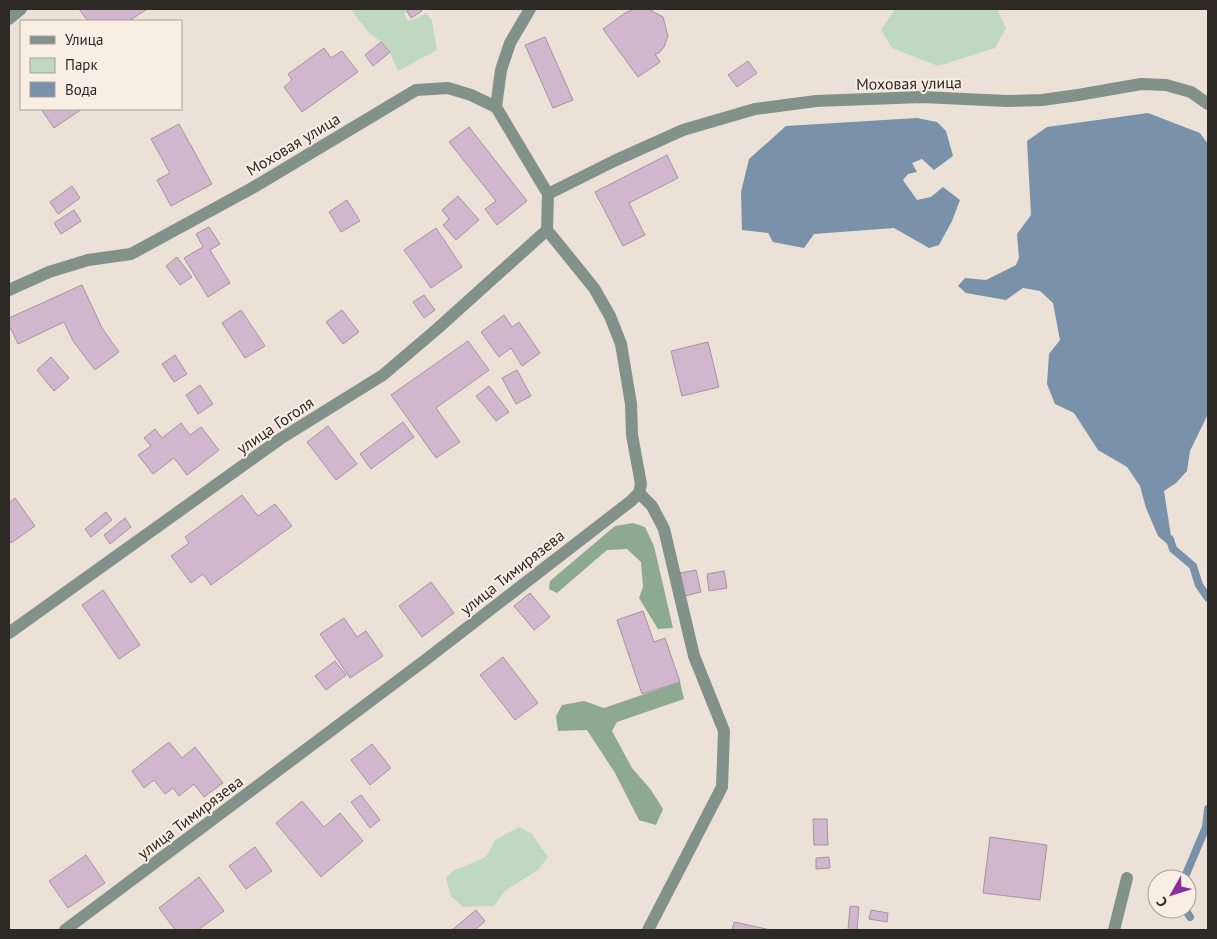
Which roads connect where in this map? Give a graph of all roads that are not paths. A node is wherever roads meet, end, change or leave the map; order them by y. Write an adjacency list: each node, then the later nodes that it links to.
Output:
1 (21, 9): 3 (street)
2 (530, 9): 5 (street)
3 (9, 19)
4 (1208, 104): 6 (street, Моховая улица)
5 (496, 107): 6 (street); 8 (street, Моховая улица)
6 (548, 194): 7 (street)
7 (548, 230): 9 (street); 10 (street, улица Гоголя)
8 (9, 290)
9 (639, 493): 12 (street, улица Тимирязева); 13 (street)
10 (9, 633)
11 (1127, 878): 14 (street)
12 (65, 930)
13 (648, 930)
14 (1114, 930)

